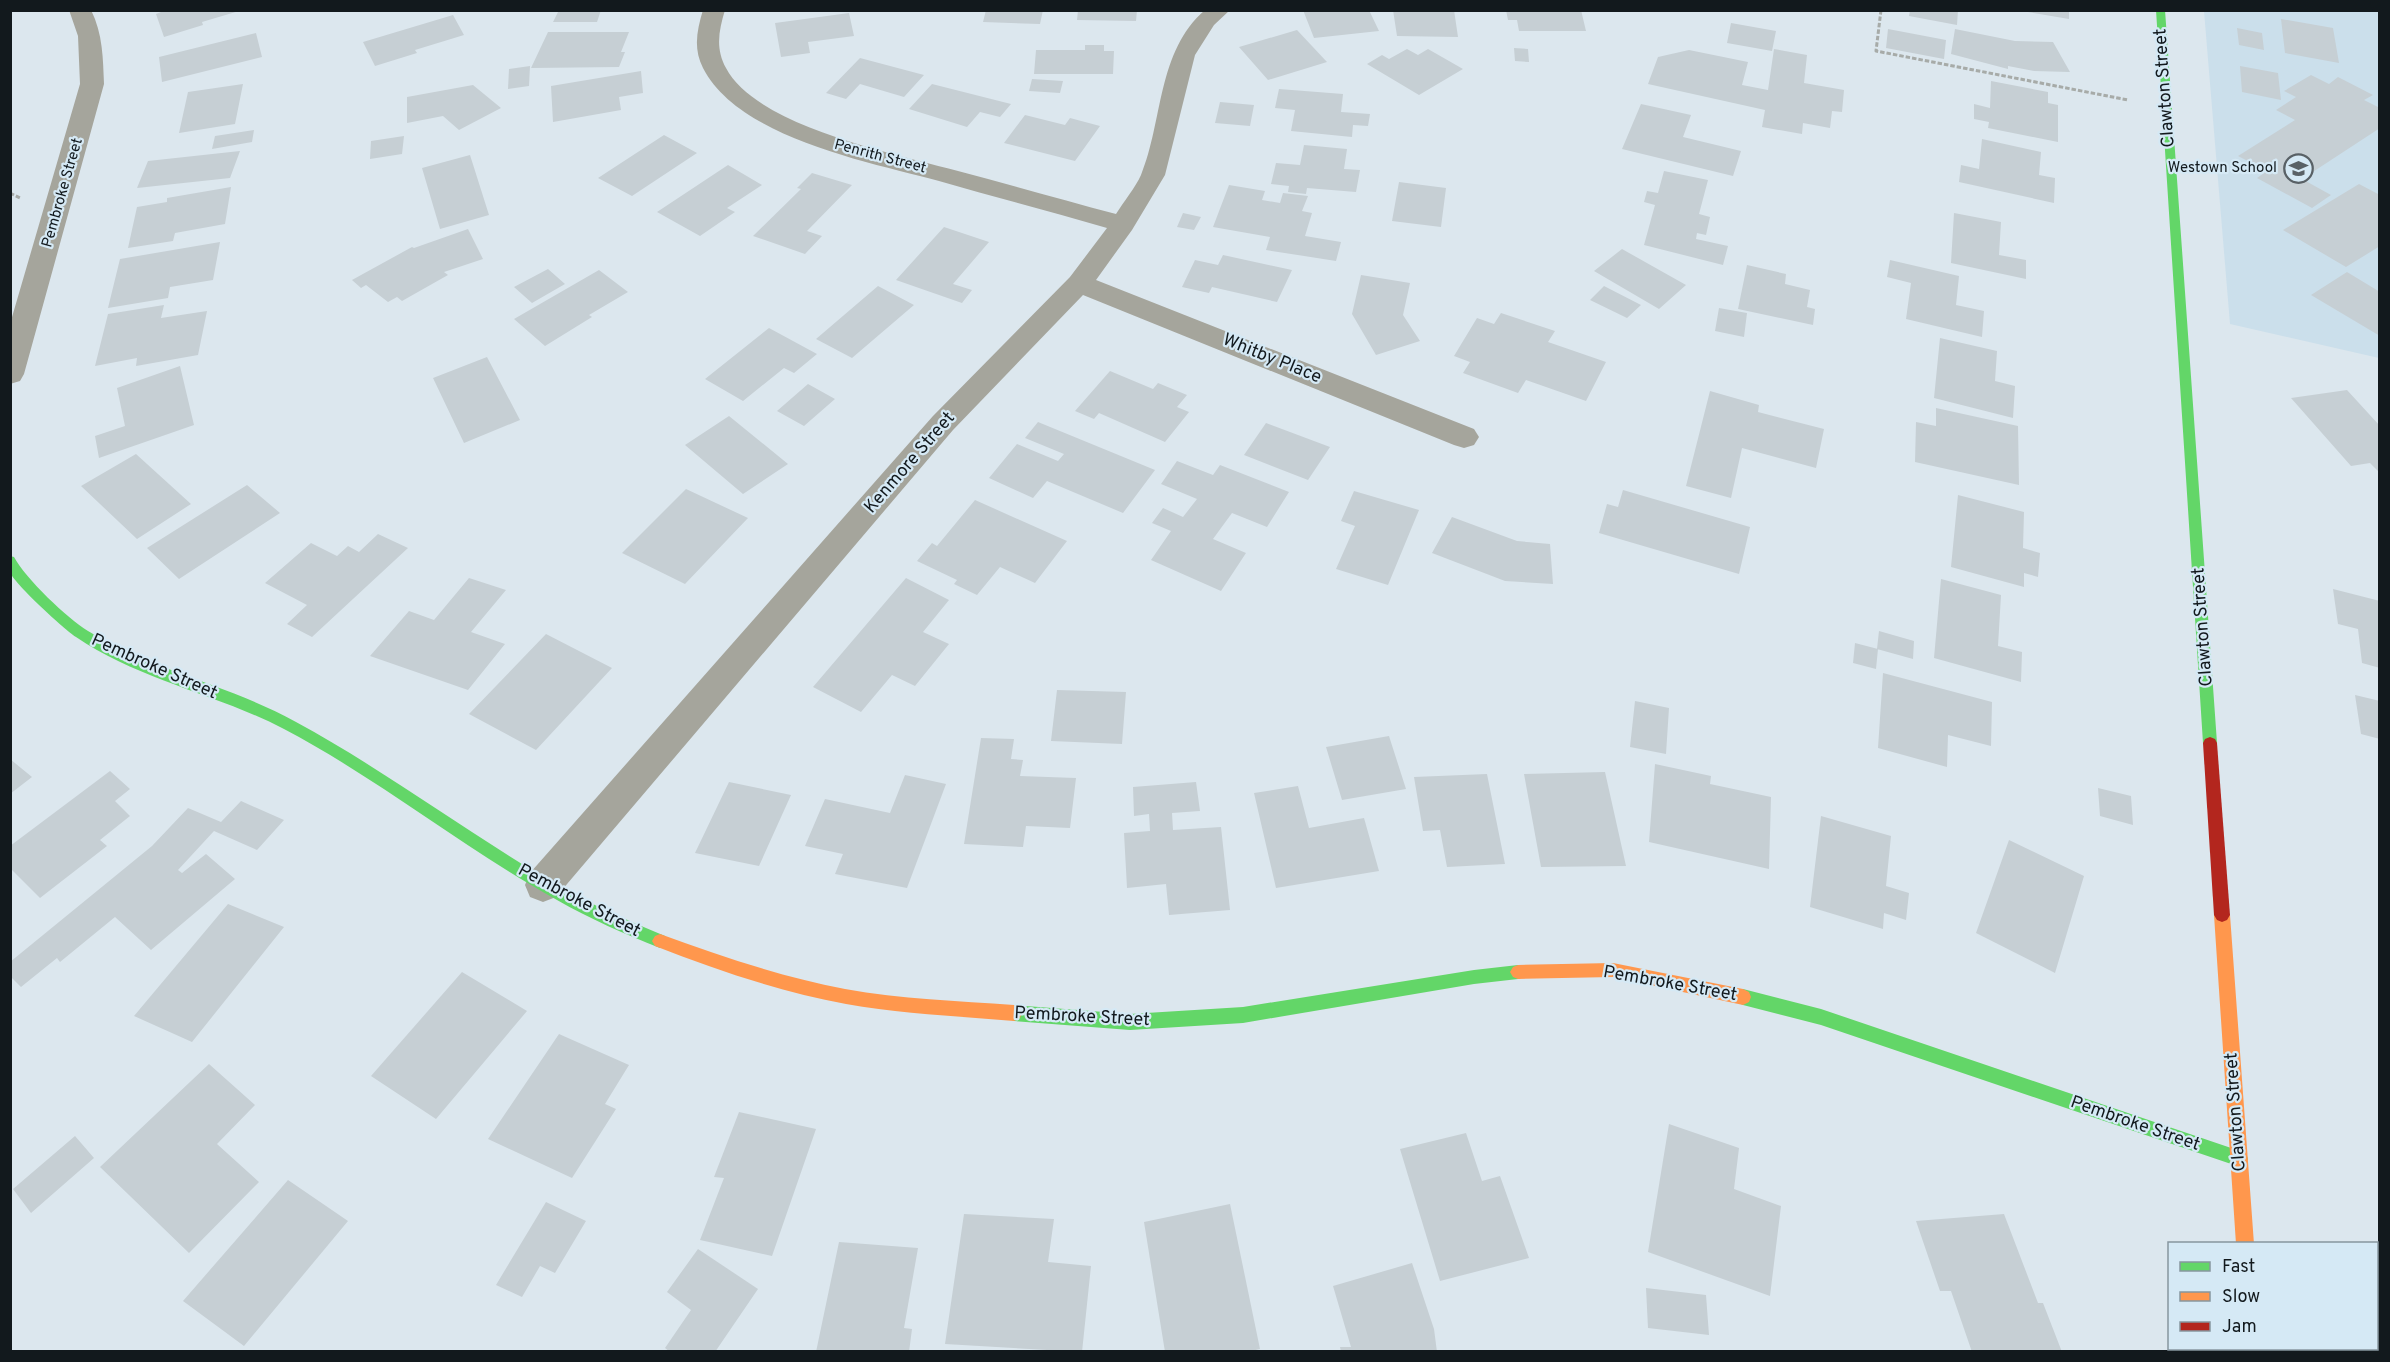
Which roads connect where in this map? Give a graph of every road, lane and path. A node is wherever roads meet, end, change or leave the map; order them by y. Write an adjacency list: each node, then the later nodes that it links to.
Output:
1 (80, 10): 9 (street, Pembroke Street)
2 (714, 10): 7 (street, Penrith Street)
3 (1219, 10): 7 (street, Kenmore Street)
4 (1881, 10): 6 (path)
5 (2160, 10): 6 (street, Clawton Street)
6 (2167, 108): 13 (street, Clawton Street)
7 (1123, 224): 8 (street, Kenmore Street)
8 (1079, 283): 10 (street, Whitby Place); 12 (street, Kenmore Street)
9 (10, 374)
10 (1464, 436)
11 (10, 561): 12 (street, Pembroke Street)
12 (543, 885): 13 (street, Pembroke Street)
13 (2240, 1159): 14 (street, Clawton Street)
14 (2245, 1242)

